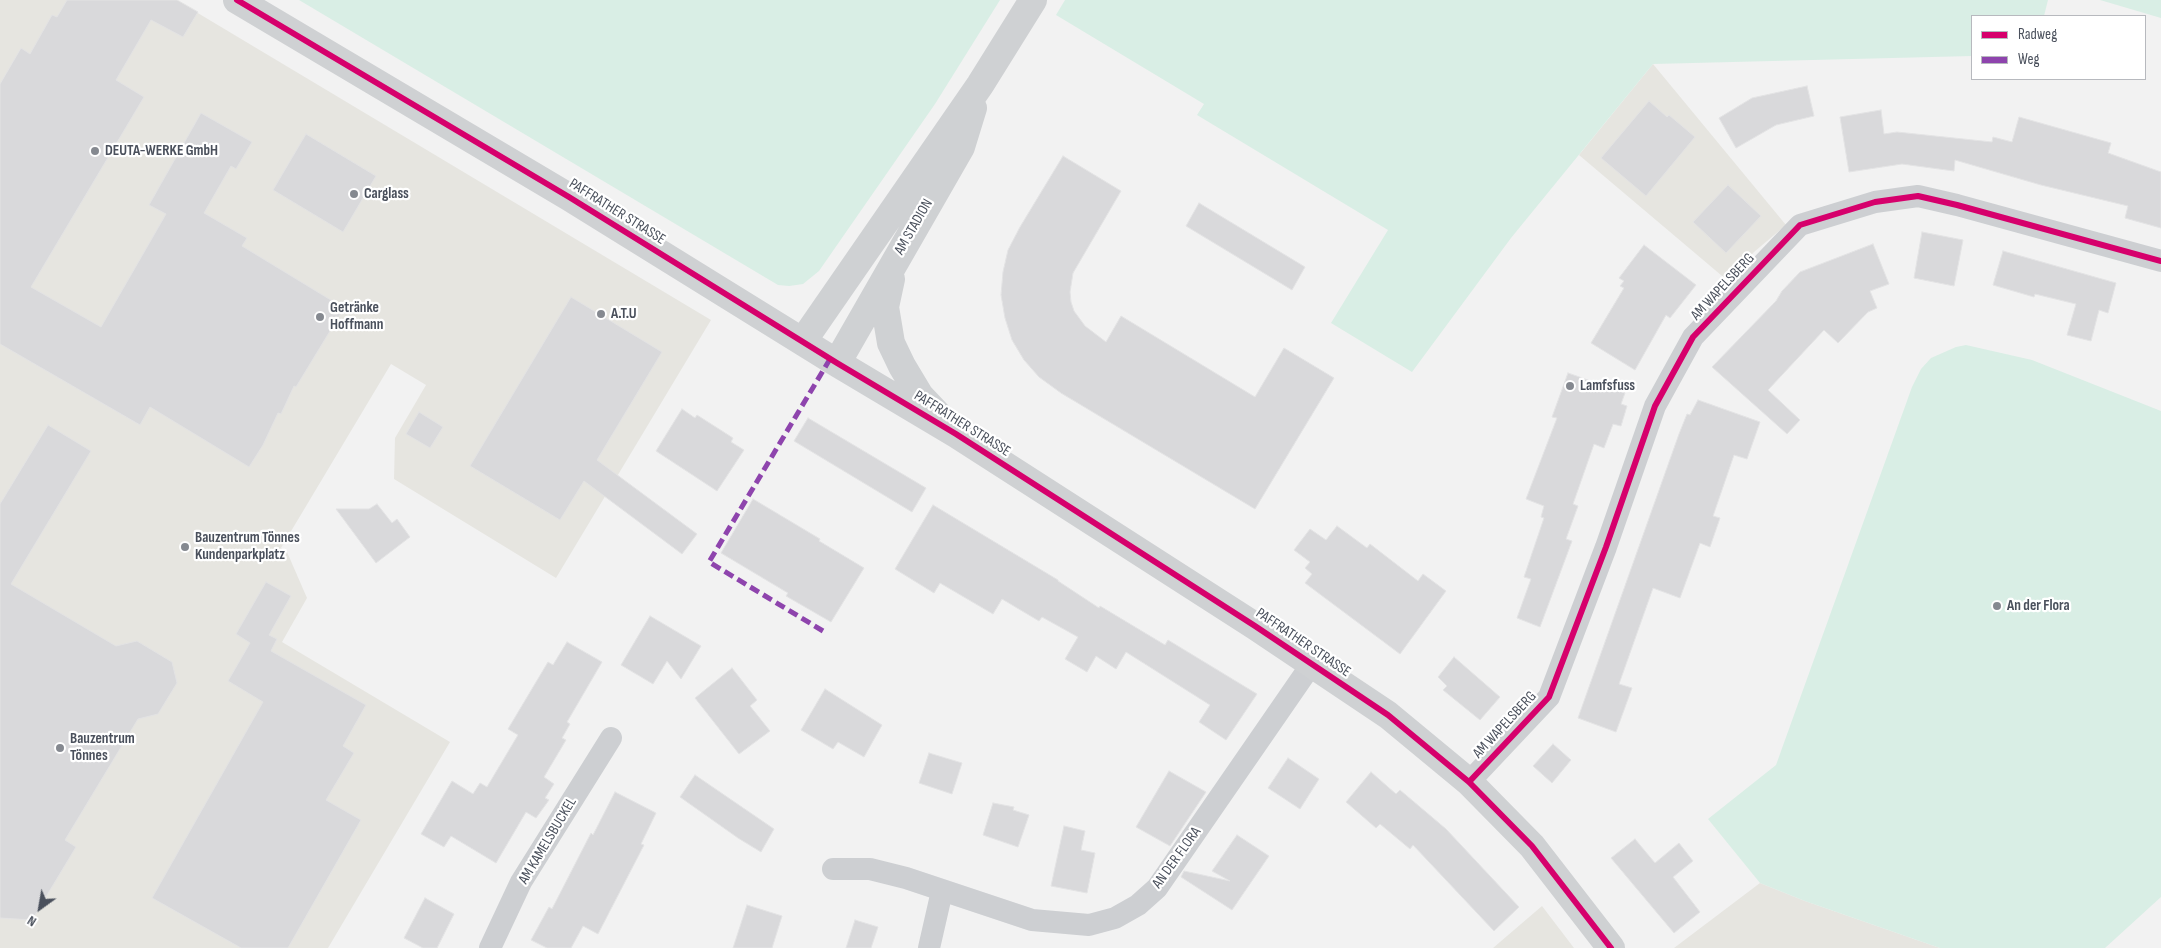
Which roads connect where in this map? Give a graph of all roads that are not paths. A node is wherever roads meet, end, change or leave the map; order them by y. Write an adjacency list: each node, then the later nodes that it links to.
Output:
1 (237, 0): 6 (main road, PAFFRATHER STRASSE)
2 (1033, 0): 3 (main road, AM STADION)
3 (980, 85): 4 (main road, AM STADION); 6 (main road, AM STADION)
4 (896, 258): 7 (main road, AM STADION); 8 (main road)
5 (2161, 261): 11 (street, AM WAPELSBERG)
6 (803, 341): 7 (main road, PAFFRATHER STRASSE)
7 (836, 363): 8 (main road, PAFFRATHER STRASSE)
8 (956, 434): 9 (main road, PAFFRATHER STRASSE)
9 (1312, 665): 11 (main road, PAFFRATHER STRASSE); 13 (street, AN DER FLORA)
10 (611, 738): 14 (street, AM KAMELSBUCKEL)
11 (1469, 782): 16 (main road, PAFFRATHER STRASSE)
12 (834, 869): 13 (street, AN DER FLORA)
13 (942, 892): 15 (street)
14 (490, 948)
15 (929, 948)
16 (1611, 948)

